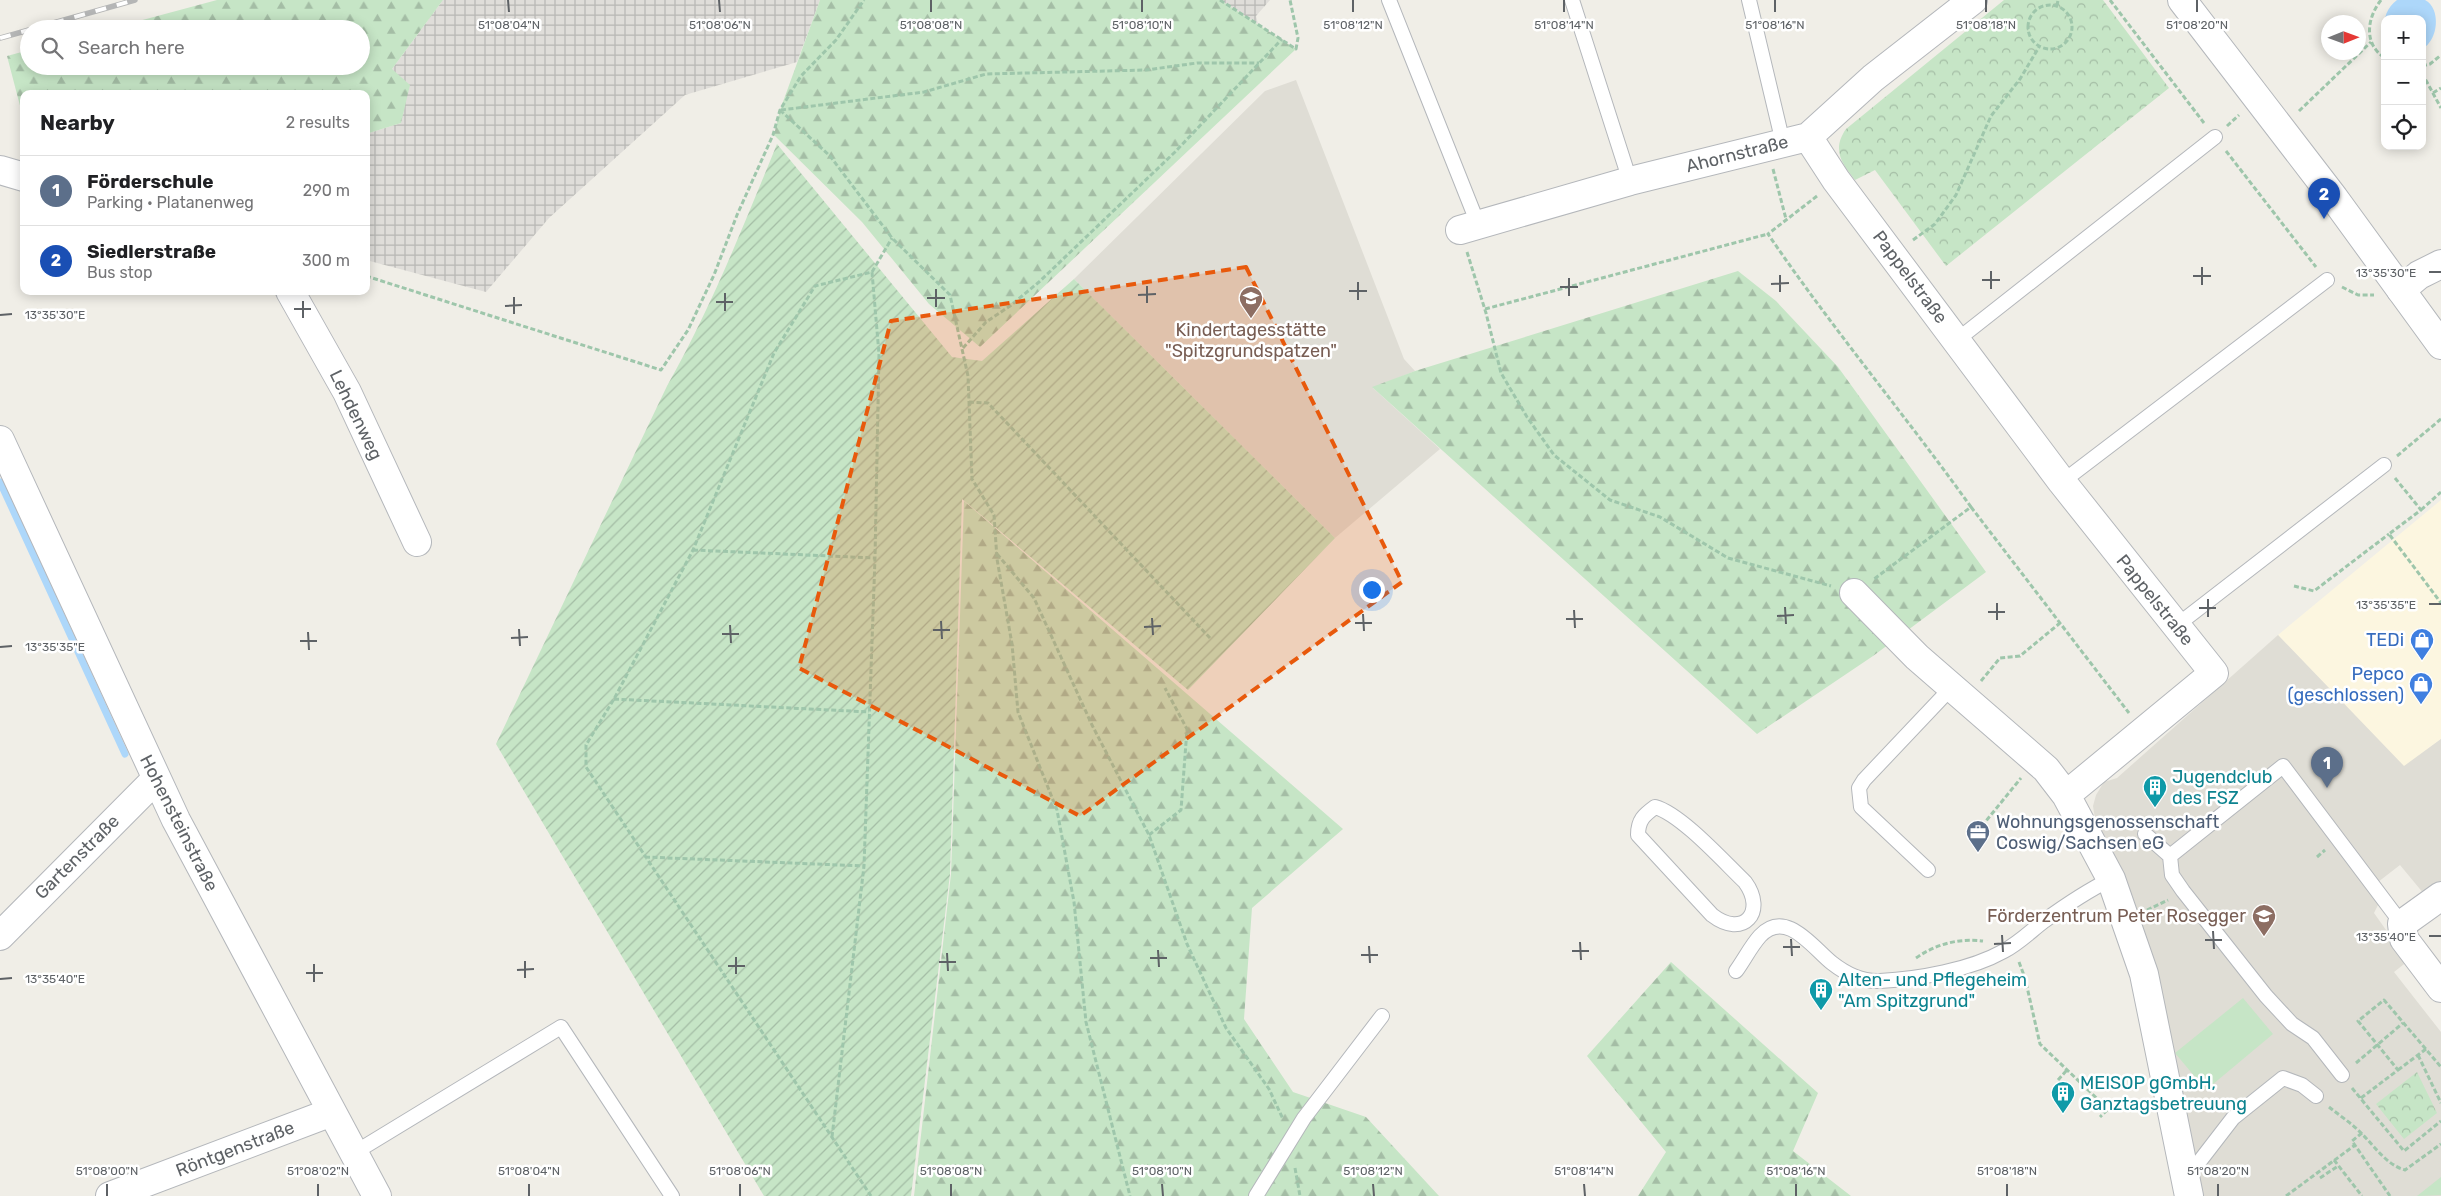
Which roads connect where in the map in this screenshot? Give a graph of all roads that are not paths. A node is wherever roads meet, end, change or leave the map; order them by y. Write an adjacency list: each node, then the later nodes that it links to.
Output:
1 (1389, 0): 11 (lane)
2 (1572, 0): 10 (lane)
3 (1749, 0): 7 (lane)
4 (1973, 0): 7 (street, Ahornstraße)
5 (2182, 0): 14 (street)
6 (2215, 137): 16 (lane)
7 (1786, 142): 10 (street, Ahornstraße); 16 (street, Pappelstraße)
8 (0, 170): 9 (street)
9 (20, 176)
10 (1630, 182): 11 (street, Ahornstraße)
11 (1469, 227)
12 (2441, 264): 14 (street)
13 (2327, 280): 20 (lane)
14 (2392, 293): 17 (street)
15 (292, 295): 21 (street, Lehdenweg)
16 (1957, 340): 20 (street, Pappelstraße)
17 (2441, 344)
18 (0, 440): 25 (street, Hohensteinstraße)
19 (2389, 462): 23 (lane)
20 (2062, 482): 23 (street, Pappelstraße)
21 (417, 542)
22 (1854, 593): 24 (street)
23 (2176, 626): 26 (street, Pappelstraße)
24 (1959, 694): 26 (street); 29 (lane)
25 (156, 779): 35 (street, Gartenstraße); 41 (street, Hohensteinstraße)
26 (2066, 795): 30 (street)
27 (2145, 834): 28 (lane)
28 (2170, 856): 33 (lane); 39 (lane)
29 (1928, 870)
30 (2111, 880): 34 (lane); 43 (street)
31 (2441, 896): 33 (street)
32 (1750, 916): 32 (lane); 34 (lane)
33 (2402, 924): 37 (street)
34 (1766, 932): 36 (lane)
35 (0, 936)
36 (1736, 971)
37 (2441, 988)
38 (1382, 1016): 47 (lane)
39 (2342, 1075)
40 (2316, 1096): 43 (lane)
41 (332, 1112): 42 (street, Hohensteinstraße); 44 (street, Röntgenstraße)
42 (354, 1153): 45 (street, Hohensteinstraße); 46 (lane)
43 (2188, 1188)
44 (110, 1196)
45 (377, 1196)
46 (672, 1196)
47 (1256, 1196)

